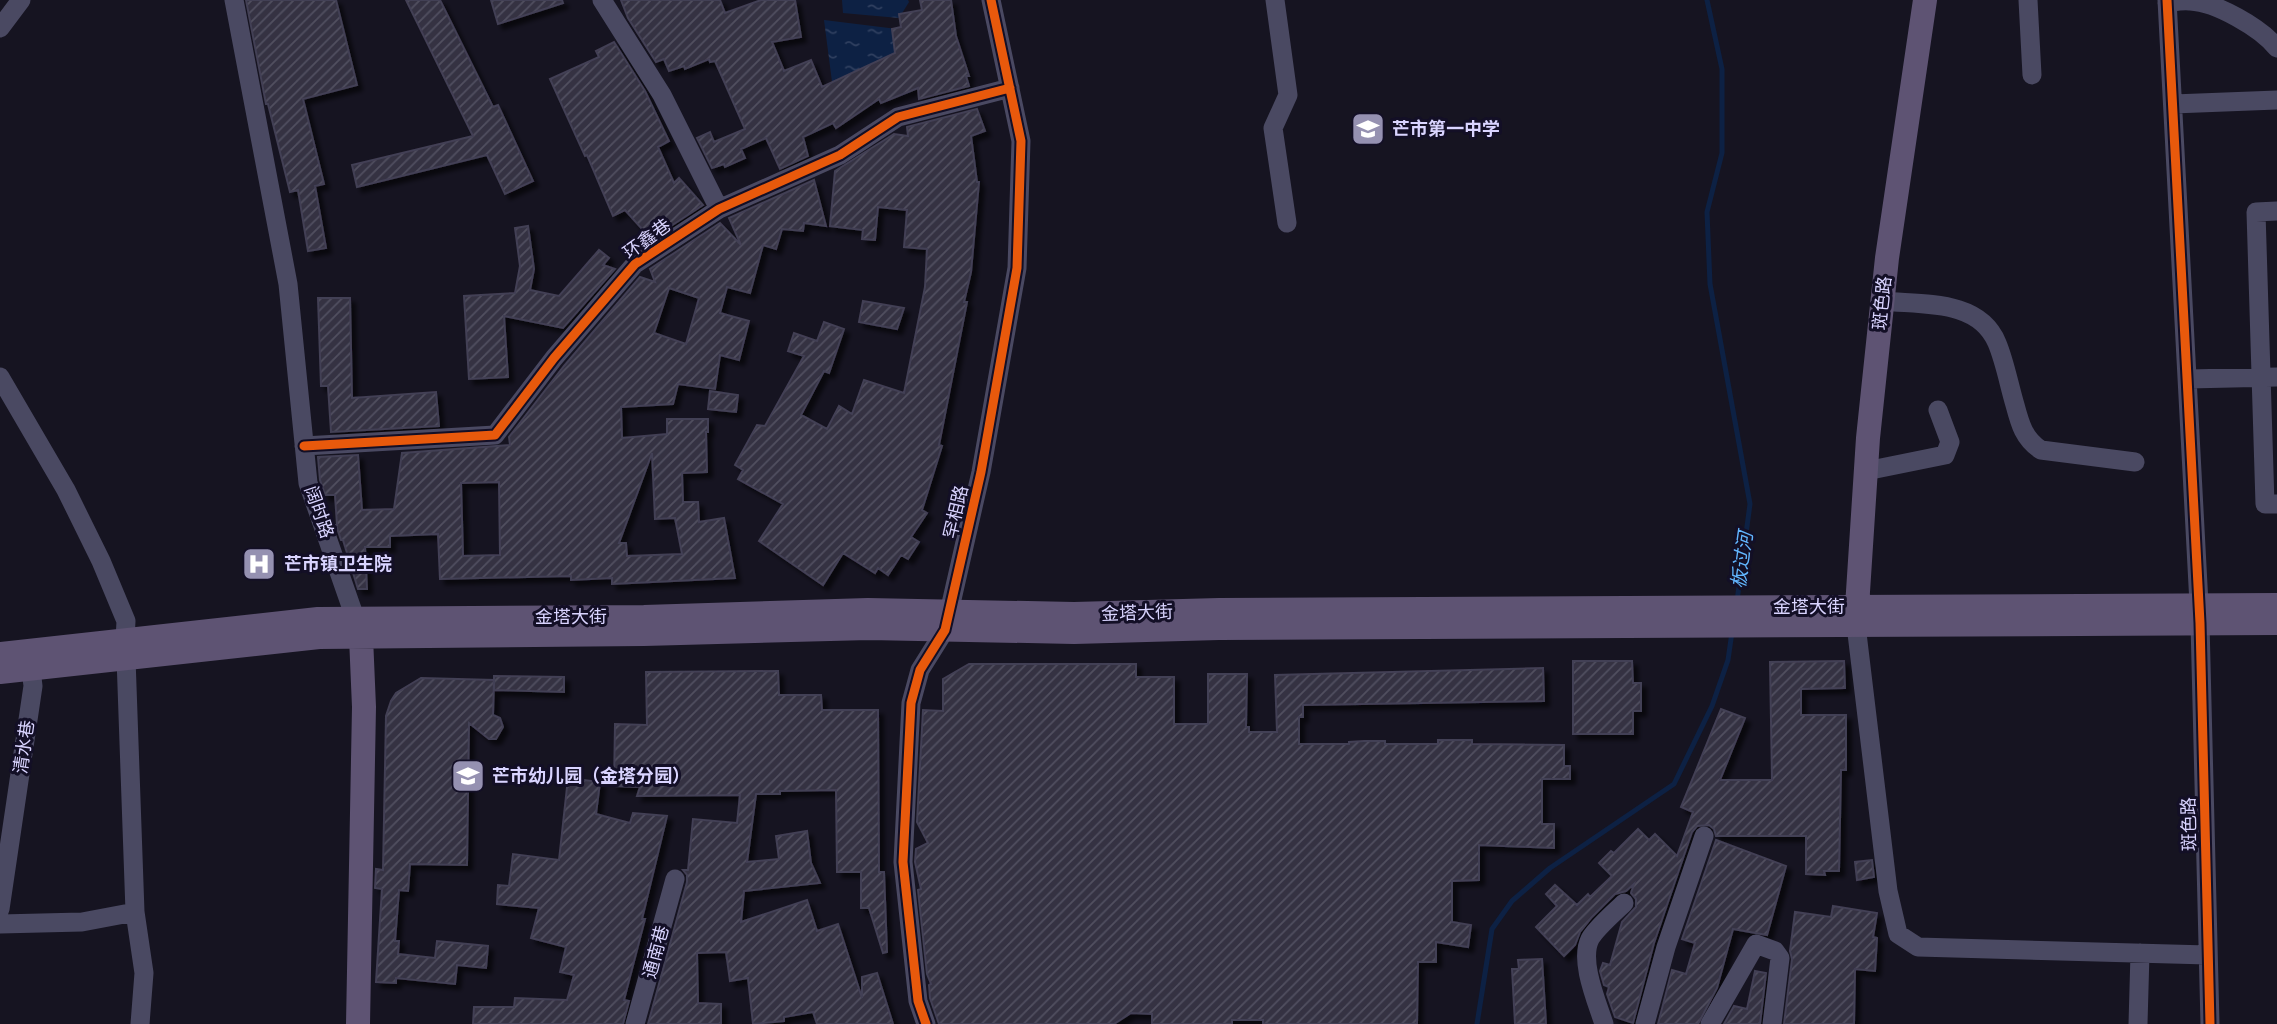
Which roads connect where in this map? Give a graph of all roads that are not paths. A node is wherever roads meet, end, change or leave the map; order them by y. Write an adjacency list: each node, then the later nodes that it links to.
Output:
1 (21, 0): 9 (street)
2 (234, 0): 23 (street, 阔时路)
3 (602, 0): 15 (street)
4 (991, 0): 12 (street, 罕相路)
5 (1275, 0): 17 (street)
6 (1925, 0): 18 (main road, 斑色路)
7 (2028, 0): 11 (street)
8 (2167, 1): 10 (street); 14 (street, 斑色路)
9 (0, 28)
10 (2277, 48)
11 (2032, 75)
12 (1010, 88): 15 (street, 环鑫巷); 30 (street, 罕相路)
13 (2277, 100): 14 (street)
14 (2173, 104): 21 (street, 斑色路)
15 (719, 209): 23 (street, 环鑫巷)
16 (2277, 211): 20 (street)
17 (1287, 223)
18 (1883, 301): 24 (street); 25 (main road, 斑色路)
19 (0, 377): 33 (street)
20 (2269, 377): 21 (street); 26 (street)
21 (2188, 379): 28 (street, 斑色路)
22 (1938, 410): 25 (street)
23 (304, 446): 32 (street, 阔时路)
24 (2135, 461)
25 (1866, 471): 29 (main road, 斑色路)
26 (2277, 504)
27 (2277, 604): 28 (main road, 金塔大街)
28 (2199, 614): 29 (main road, 金塔大街); 31 (main road, 金塔大街); 44 (street, 斑色路)
29 (1857, 616): 30 (main road, 金塔大街); 43 (street)
30 (947, 621): 32 (main road, 金塔大街); 48 (street, 罕相路)
31 (2277, 622)
32 (359, 628): 33 (main road, 金塔大街); 46 (main road, 阔时路)
33 (125, 649): 34 (main road, 金塔大街); 35 (main road, 金塔大街); 41 (street)
34 (0, 654)
35 (32, 669): 36 (main road, 金塔大街); 40 (street, 清水巷)
36 (0, 672)
37 (1704, 836): 50 (street)
38 (675, 879): 47 (street, 通南巷)
39 (1624, 903): 49 (street)
40 (0, 909)
41 (135, 912): 42 (street); 45 (street)
42 (0, 924)
43 (2140, 953): 44 (street); 53 (street)
44 (2208, 955): 54 (street, 斑色路)
45 (140, 1024)
46 (358, 1024)
47 (635, 1024)
48 (926, 1024)
49 (1604, 1024)
50 (1645, 1024)
51 (1710, 1024): 52 (street)
52 (1772, 1024)
53 (2138, 1024)
54 (2210, 1024)

